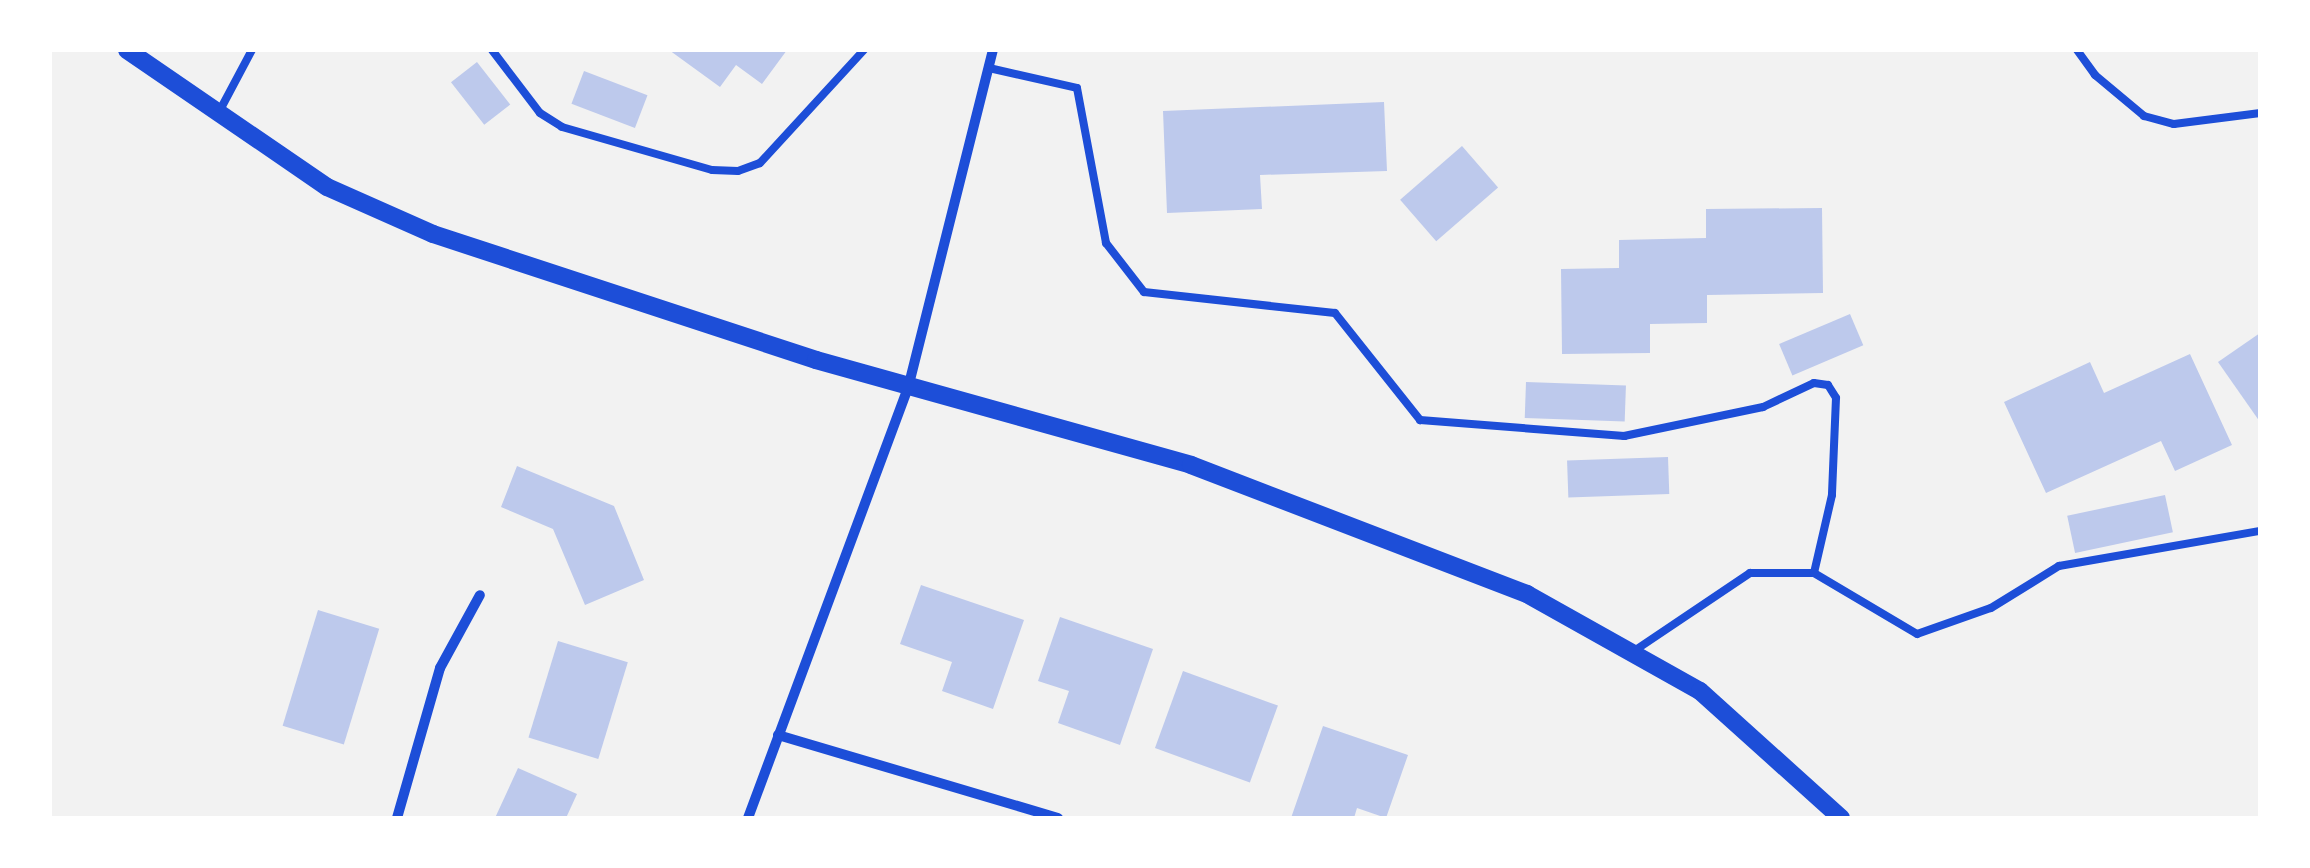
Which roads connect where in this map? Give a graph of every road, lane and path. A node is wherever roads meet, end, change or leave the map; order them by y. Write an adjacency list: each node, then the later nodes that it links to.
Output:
1 (127, 50): 9 (street)
2 (252, 50): 9 (lane)
3 (492, 50): 4 (lane)
4 (864, 50)
5 (993, 50): 7 (street)
6 (2077, 50): 8 (lane)
7 (988, 68): 10 (street); 12 (lane)
8 (2260, 113)
9 (217, 116): 10 (street)
10 (910, 384): 14 (street); 15 (street)
11 (2260, 532): 12 (lane)
12 (1814, 573): 14 (lane)
13 (480, 595): 16 (street)
14 (1630, 654): 19 (street)
15 (778, 734): 17 (street); 18 (street)
16 (397, 818)
17 (748, 818)
18 (1058, 818)
19 (1841, 818)

